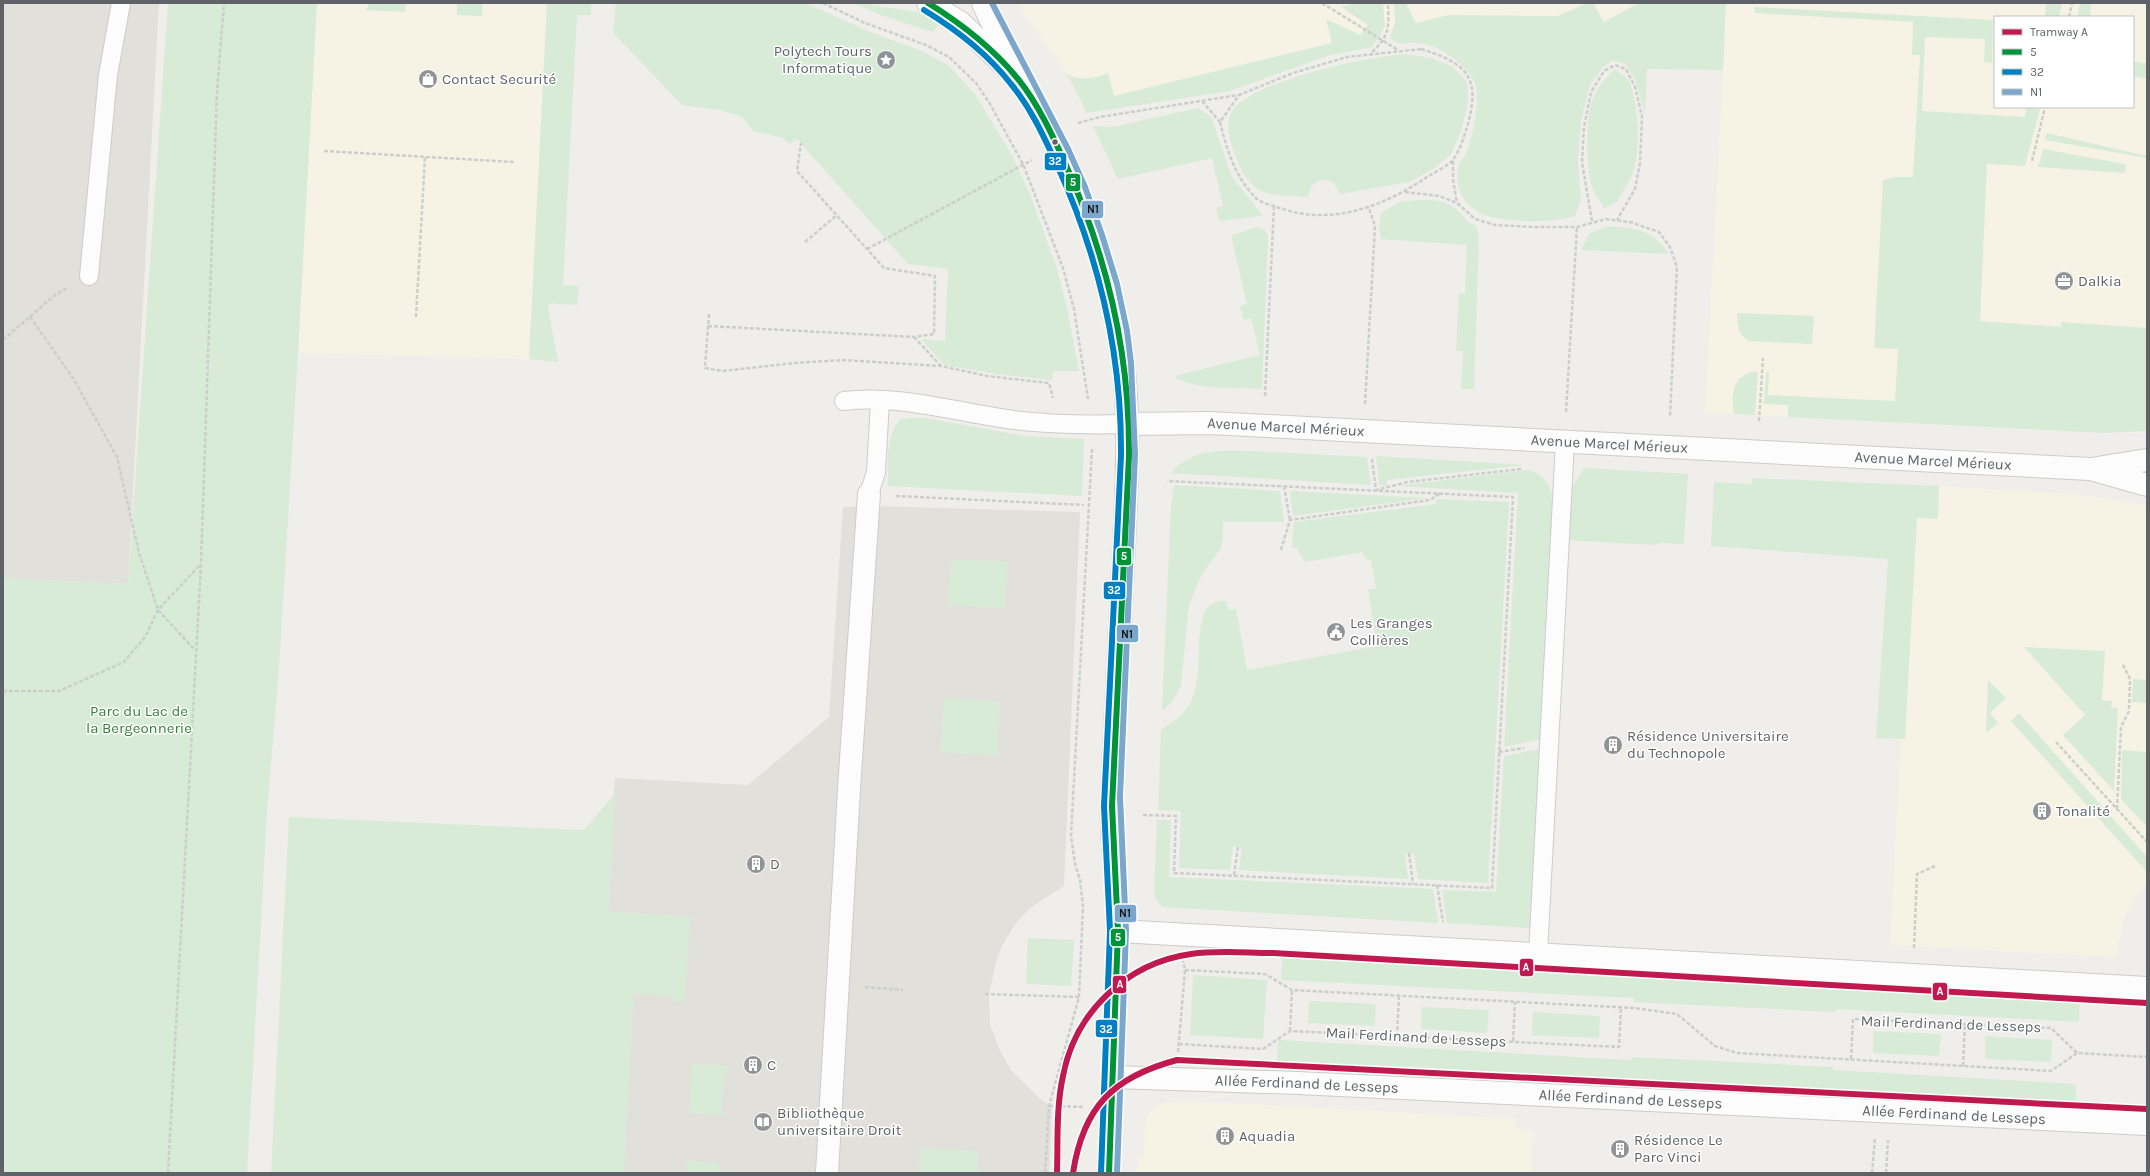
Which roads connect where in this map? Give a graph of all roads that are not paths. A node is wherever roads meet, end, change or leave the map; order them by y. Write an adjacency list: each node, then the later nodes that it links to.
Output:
1 (121, 3): 5 (lane)
2 (928, 3): 4 (street)
3 (983, 3): 4 (street)
4 (1028, 92): 8 (street)
5 (89, 276)
6 (844, 401): 7 (lane)
7 (880, 401): 8 (lane); 13 (lane)
8 (1129, 424): 9 (street, Avenue Marcel Mérieux); 14 (street)
9 (1565, 442): 11 (street, Avenue Marcel Mérieux); 15 (lane)
10 (2147, 460): 11 (street, Avenue Marcel Mérieux)
11 (2090, 469): 12 (street, Avenue Marcel Mérieux)
12 (2147, 485)
13 (869, 494): 19 (street)
14 (1118, 931): 15 (street); 17 (street)
15 (1538, 954): 16 (street)
16 (2147, 988)
17 (1113, 1077): 18 (street, Allée Ferdinand de Lesseps); 20 (street)
18 (2147, 1124)
19 (827, 1173)
20 (1109, 1173)

